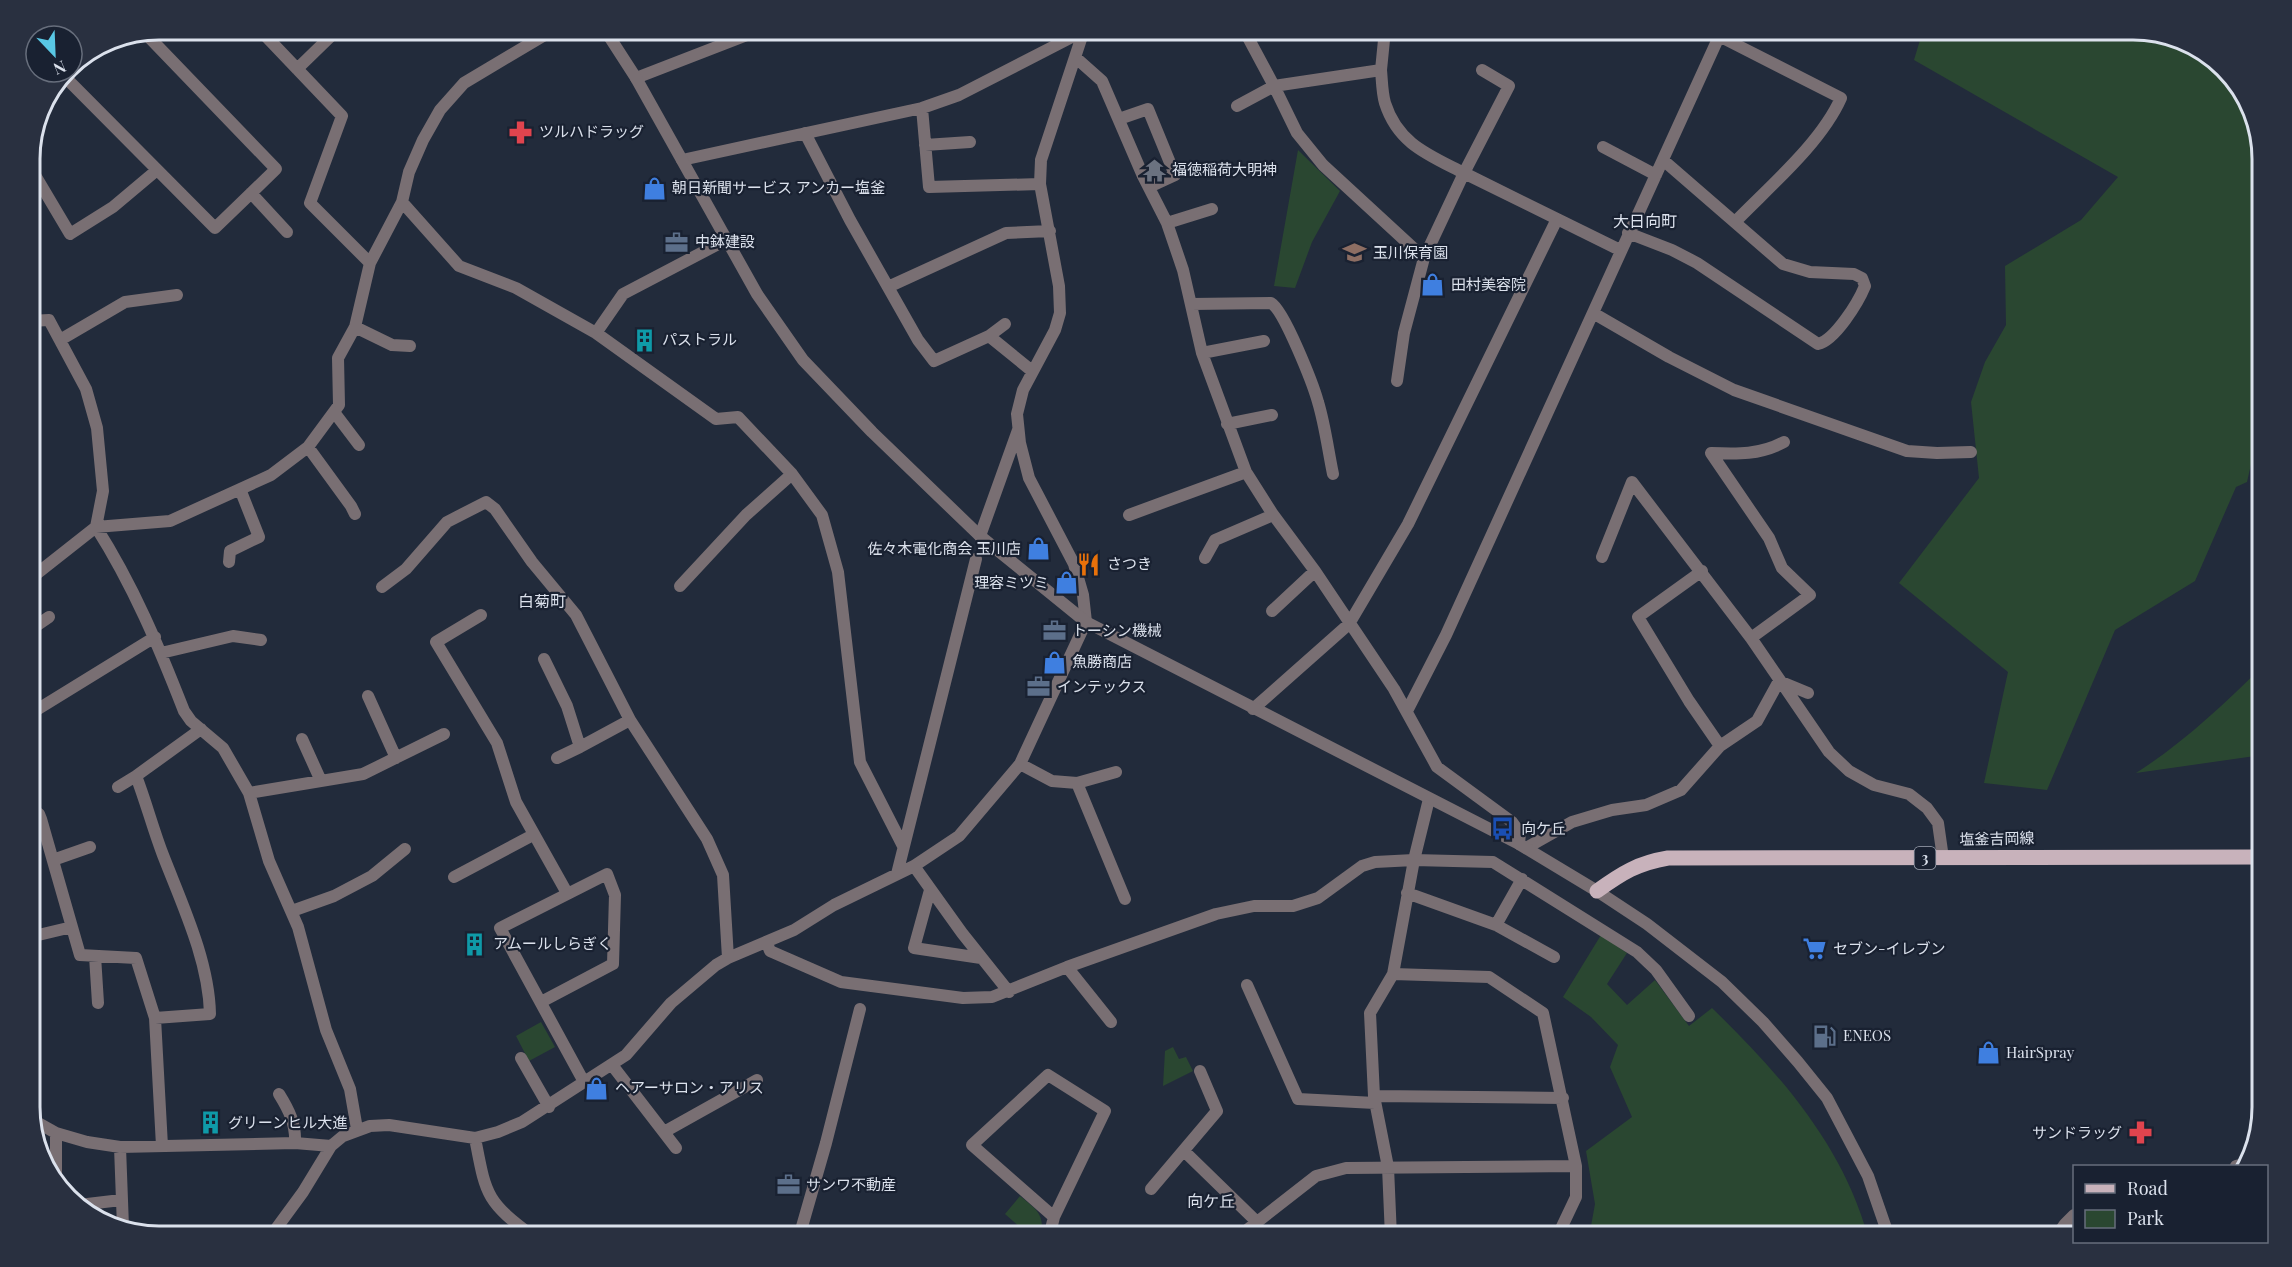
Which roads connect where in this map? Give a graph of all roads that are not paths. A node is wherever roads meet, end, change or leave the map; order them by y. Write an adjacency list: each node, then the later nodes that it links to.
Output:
1 (1250, 40): 19 (street)
2 (1384, 40): 15 (street)
3 (1718, 40): 28 (street)
4 (1734, 40): 39 (street)
5 (154, 41): 35 (street)
6 (270, 41): 14 (street)
7 (326, 41): 14 (street)
8 (535, 41): 36 (street)
9 (612, 41): 17 (street)
10 (732, 41): 17 (street)
11 (1057, 41): 21 (street)
12 (1080, 41): 13 (street)
13 (1075, 57): 22 (street); 32 (street)
14 (297, 69): 47 (street)
15 (1381, 70): 19 (street); 30 (street)
16 (1482, 70): 30 (street)
17 (636, 78): 27 (street)
18 (72, 84): 29 (street)
19 (1274, 86): 20 (street); 46 (street)
20 (1238, 106)
21 (922, 108): 23 (street); 25 (street)
22 (1119, 119): 34 (street); 34 (street)
23 (806, 133): 27 (street); 48 (street)
24 (970, 142): 25 (street)
25 (925, 145): 32 (street)
26 (1603, 147): 31 (street)
27 (682, 160): 44 (street)
28 (1663, 160): 31 (street); 39 (street)
29 (157, 170): 33 (street); 35 (street)
30 (1464, 173): 38 (street); 46 (street)
31 (1656, 175): 43 (street)
32 (1040, 184): 41 (street)
33 (41, 186)
34 (1149, 187): 40 (street)
35 (251, 194): 42 (street)
36 (402, 202): 47 (street); 55 (street)
37 (1212, 209): 40 (street)
38 (1557, 219): 45 (street); 94 (street)
39 (1735, 222): 43 (street)
40 (1167, 223): 50 (street)
41 (1050, 231): 48 (street); 61 (street)
42 (286, 232)
43 (1628, 233): 45 (street)
44 (726, 240): 55 (street); 79 (street)
45 (1620, 250): 51 (street)
46 (1424, 258): 62 (street)
47 (370, 263): 54 (street)
48 (888, 287): 56 (street)
49 (177, 295): 57 (street)
50 (1191, 304): 60 (street); 73 (street)
51 (1593, 313): 70 (street); 105 (street)
52 (41, 320): 57 (street)
53 (1005, 324): 56 (street)
54 (355, 327): 59 (street); 63 (street)
55 (596, 333): 72 (street)
56 (989, 336): 61 (street)
57 (60, 340): 78 (street)
58 (1264, 341): 60 (street)
59 (410, 346)
60 (1202, 353): 65 (street)
61 (1032, 371): 66 (street)
62 (1397, 381)
63 (334, 412): 68 (street); 69 (street)
64 (1272, 416): 65 (street)
65 (1227, 424): 71 (street)
66 (1018, 428): 79 (street); 93 (street)
67 (1784, 442): 96 (street)
68 (359, 445)
69 (308, 447): 74 (street); 75 (street)
70 (1971, 452)
71 (1246, 472): 76 (street); 77 (street)
72 (792, 474): 87 (street); 124 (street)
73 (1333, 474)
74 (240, 489): 78 (street); 83 (street)
75 (355, 514)
76 (1129, 515)
77 (1273, 515): 81 (street); 85 (street)
78 (96, 527): 84 (street); 95 (street)
79 (980, 536): 93 (street)
80 (1602, 557): 86 (street)
81 (1205, 558)
82 (976, 559): 124 (street)
83 (228, 562)
84 (41, 570)
85 (1315, 571): 89 (street); 94 (street)
86 (1702, 571): 96 (street); 110 (street)
87 (680, 586)
88 (382, 587): 106 (street)
89 (1272, 611)
90 (481, 615): 123 (street)
91 (49, 617): 92 (street)
92 (41, 622)
93 (1086, 622): 104 (street); 114 (street)
94 (1349, 624): 104 (street); 105 (street)
95 (155, 637): 98 (street); 103 (street)
96 (1751, 638): 100 (street)
97 (261, 640): 98 (street)
98 (161, 653): 107 (street)
99 (544, 660): 111 (street)
100 (1779, 681): 101 (street); 110 (street); 129 (street)
101 (1808, 693)
102 (368, 696): 112 (street)
103 (41, 707)
104 (1253, 709): 121 (street)
105 (1407, 711): 125 (street)
106 (630, 720): 111 (street); 148 (street)
107 (201, 729): 116 (street); 120 (street)
108 (444, 734): 112 (street)
109 (302, 739): 117 (street)
110 (1720, 746): 125 (street)
111 (580, 747): 113 (street)
112 (396, 758): 117 (street)
113 (557, 758)
114 (1020, 764): 118 (street); 132 (street)
115 (1116, 772): 118 (street)
116 (136, 776): 119 (street); 158 (street)
117 (321, 781): 120 (street)
118 (1077, 783): 140 (street)
119 (118, 787)
120 (249, 793): 141 (street)
121 (1429, 799): 125 (street); 131 (street)
122 (41, 819): 130 (street)
123 (533, 835): 134 (street); 138 (street)
124 (903, 846): 133 (street)
125 (1523, 846): 137 (street)
126 (90, 847): 130 (street)
127 (405, 849): 141 (street)
128 (2252, 857): 129 (main road, 塩釜吉岡線 / 3)
129 (1943, 858): 137 (main road, 塩釜吉岡線 / 3)
130 (53, 860): 143 (street)
131 (1414, 860): 135 (street); 139 (street); 150 (street)
132 (914, 866): 133 (street); 136 (street)
133 (897, 874): 145 (street)
134 (454, 877)
135 (1522, 879): 142 (street); 157 (street)
136 (930, 890): 149 (street); 149 (street)
137 (1597, 891): 196 (street)
138 (567, 893): 154 (street); 154 (street)
139 (1407, 893): 142 (street); 151 (street)
140 (1125, 899)
141 (292, 911): 170 (street)
142 (1496, 925): 147 (street)
143 (72, 927): 144 (street); 146 (street)
144 (41, 934)
145 (767, 943): 148 (street); 153 (street)
146 (95, 956): 155 (street); 158 (street)
147 (1554, 957)
148 (728, 958): 161 (street)
149 (981, 958): 153 (street)
150 (1067, 967): 153 (street); 159 (street)
151 (1393, 974): 166 (street); 167 (street)
152 (1247, 985): 167 (street)
153 (1009, 992)
154 (541, 1002): 164 (street)
155 (98, 1003)
156 (860, 1009): 191 (street)
157 (1689, 1016)
158 (155, 1018): 175 (street)
159 (1111, 1022)
160 (520, 1058): 168 (street)
161 (612, 1065): 164 (street); 171 (street)
162 (1200, 1071): 179 (street)
163 (757, 1080): 171 (street)
164 (584, 1082): 168 (street)
165 (279, 1094): 174 (street)
166 (1563, 1098): 167 (street); 181 (street)
167 (1374, 1100): 182 (street)
168 (549, 1107): 173 (street)
169 (42, 1125): 172 (street)
170 (357, 1129): 173 (street); 176 (street)
171 (664, 1132): 178 (street)
172 (56, 1133): 177 (street); 180 (street)
173 (475, 1138): 190 (street)
174 (295, 1143): 175 (street); 176 (street)
175 (162, 1146): 177 (street)
176 (331, 1146): 189 (street)
177 (120, 1147): 184 (street)
178 (676, 1148)
179 (1184, 1151): 183 (street); 188 (street)
180 (51, 1155)
181 (1576, 1166): 182 (street); 195 (street)
182 (1388, 1167): 188 (street); 194 (street)
183 (1151, 1189)
184 (121, 1200): 185 (street); 187 (street)
185 (89, 1204)
186 (1054, 1217): 186 (street); 192 (street)
187 (122, 1220)
188 (1257, 1222): 193 (street)
189 (278, 1226)
190 (519, 1226)
191 (802, 1226)
192 (1052, 1226)
193 (1252, 1226)
194 (1391, 1226)
195 (1562, 1226)
196 (1885, 1226)

